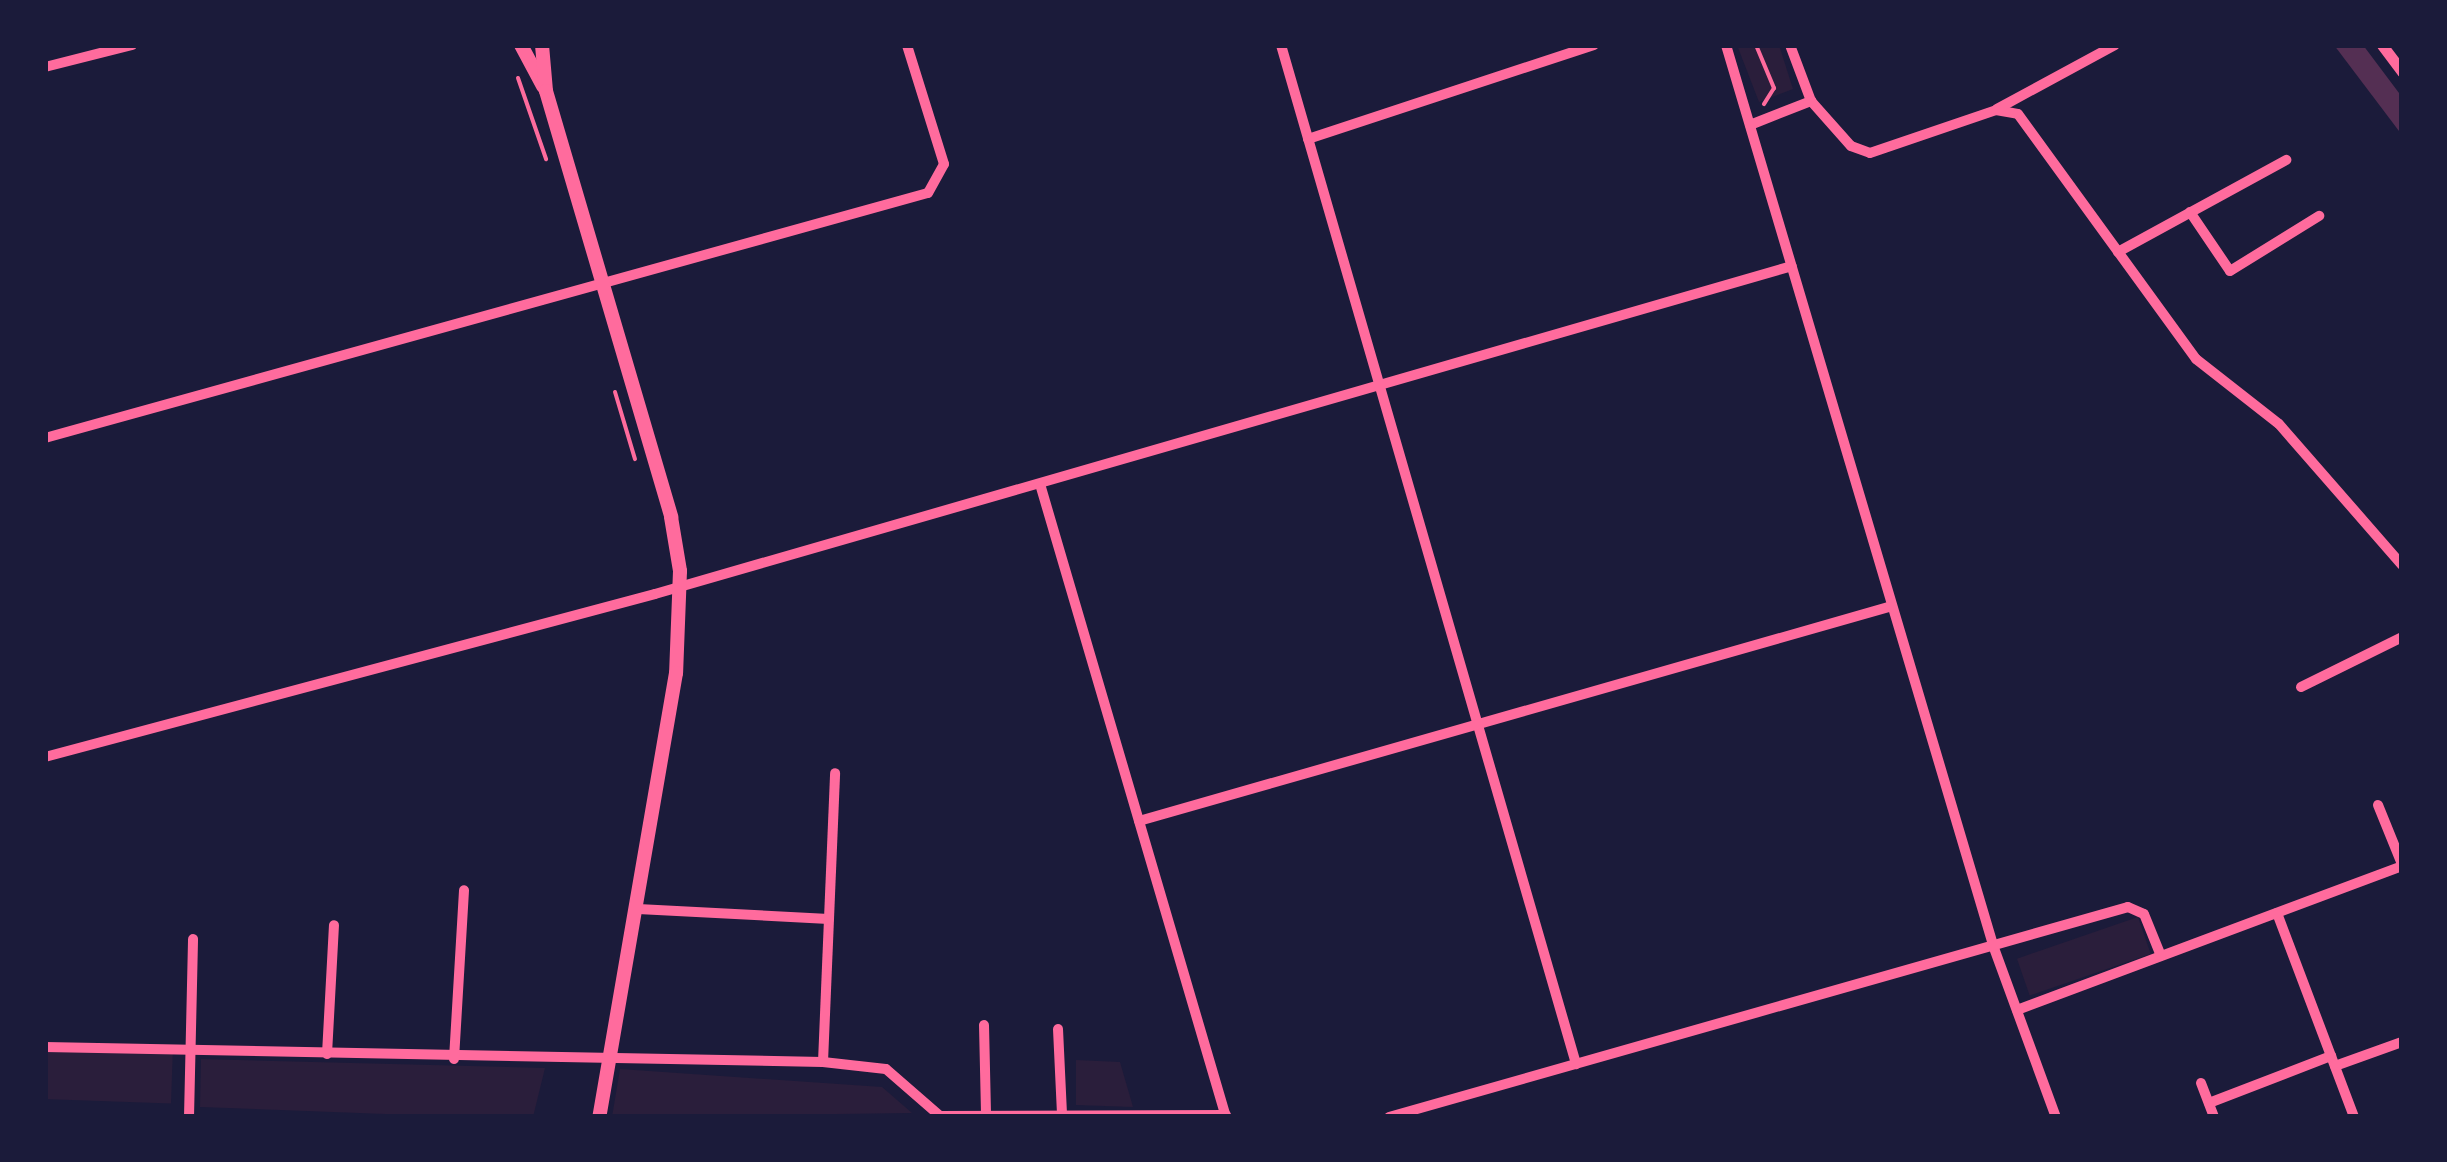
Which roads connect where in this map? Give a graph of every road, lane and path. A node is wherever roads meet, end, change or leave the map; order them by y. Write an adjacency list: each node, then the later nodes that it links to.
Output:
1 (132, 45): 13 (street)
2 (521, 45): 15 (main road)
3 (542, 45): 15 (main road)
4 (907, 45): 26 (street)
5 (1281, 45): 19 (street)
6 (1594, 45): 19 (street)
7 (1726, 45): 18 (street)
8 (1756, 45): 18 (path)
9 (1790, 45): 16 (street)
10 (2114, 45): 17 (street)
11 (2382, 45): 14 (street)
12 (513, 64): 21 (path)
13 (45, 67)
14 (2402, 72)
15 (546, 91): 26 (main road)
16 (1811, 101): 17 (street); 18 (street)
17 (1996, 110): 24 (street)
18 (1750, 125): 25 (street)
19 (1308, 139): 27 (street)
20 (2286, 160): 22 (street)
21 (552, 170)
22 (2190, 212): 23 (street); 24 (street)
23 (2319, 216)
24 (2118, 252): 32 (street)
25 (1792, 266): 27 (street); 34 (street)
26 (602, 282): 29 (street); 33 (main road)
27 (1379, 383): 31 (street); 37 (street)
28 (615, 386): 30 (path)
29 (45, 438)
30 (638, 465)
31 (1040, 484): 33 (street); 41 (street)
32 (2402, 565)
33 (680, 586): 38 (street); 44 (main road)
34 (1889, 607): 37 (street); 49 (street)
35 (2402, 637): 36 (street)
36 (2301, 687)
37 (1478, 724): 41 (street); 62 (street)
38 (45, 757)
39 (834, 773): 46 (street)
40 (2378, 805): 42 (street)
41 (1139, 821): 70 (street)
42 (2402, 865): 45 (street)
43 (464, 890): 58 (street)
44 (638, 909): 46 (street); 59 (main road)
45 (2277, 912): 50 (street); 60 (street)
46 (829, 919): 61 (street)
47 (334, 925): 57 (street)
48 (193, 938): 56 (street)
49 (1994, 948): 50 (street); 51 (street); 62 (street)
50 (2161, 956): 51 (street)
51 (2017, 1010): 74 (street)
52 (984, 1026): 66 (street)
53 (1058, 1029): 68 (street)
54 (2402, 1042): 60 (street)
55 (45, 1048): 56 (street)
56 (191, 1051): 57 (street); 71 (street)
57 (327, 1054): 58 (street)
58 (454, 1059): 59 (street)
59 (610, 1059): 61 (street); 72 (main road)
60 (2333, 1061): 64 (street); 76 (street)
61 (823, 1062): 65 (street)
62 (1576, 1064): 73 (street)
63 (2201, 1083): 64 (street)
64 (2209, 1102): 75 (street)
65 (940, 1116): 66 (street)
66 (986, 1116): 67 (street)
67 (1008, 1116): 68 (street)
68 (1062, 1116): 69 (street)
69 (1110, 1116): 70 (street)
70 (1226, 1116)
71 (189, 1117)
72 (598, 1117)
73 (1388, 1117)
74 (2056, 1117)
75 (2214, 1117)
76 (2354, 1117)

